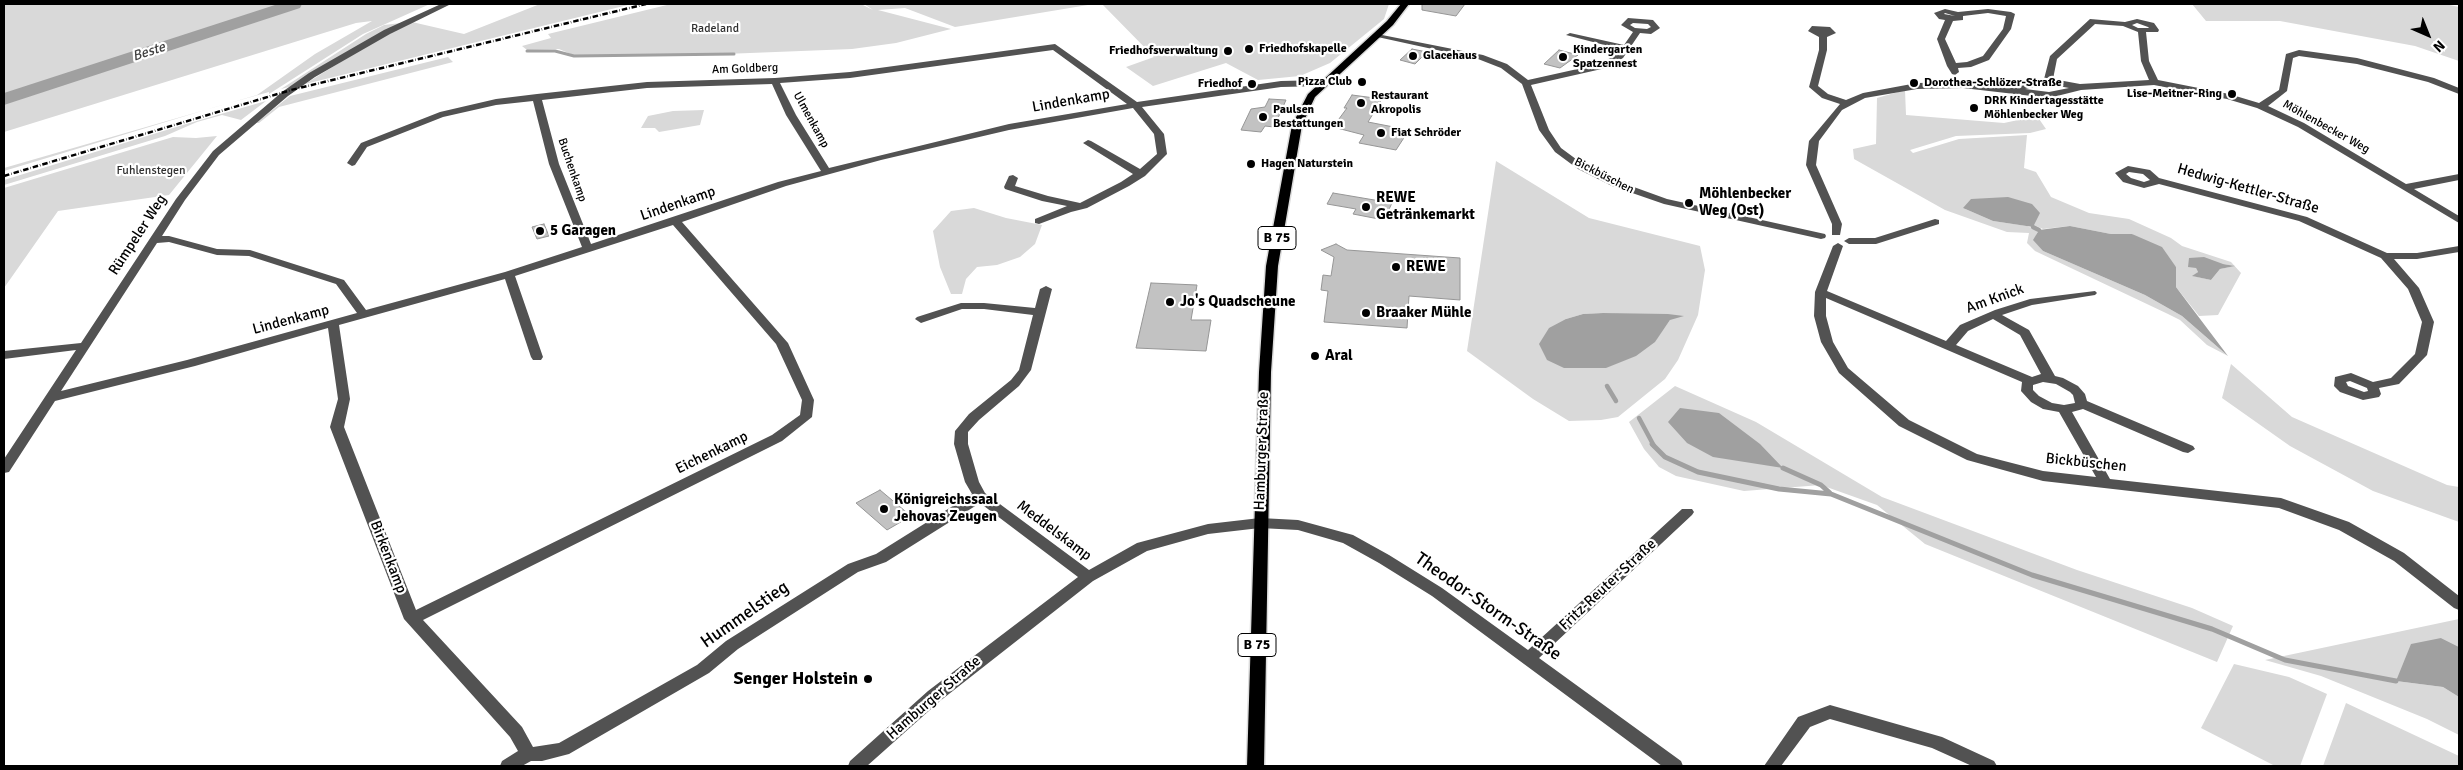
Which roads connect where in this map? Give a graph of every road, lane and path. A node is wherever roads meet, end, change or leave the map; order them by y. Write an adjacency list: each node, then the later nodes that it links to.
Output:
1 (447, 4): 39 (street, Rümpeler Weg)
2 (1405, 4): 10 (main road, Hamburger Straße / B 75)
3 (1958, 14): 4 (street); 4 (street); 12 (street)
4 (1950, 19): 12 (street)
5 (2125, 24): 7 (street); 7 (street); 14 (street)
6 (1638, 31): 11 (street)
7 (2142, 31): 15 (street)
8 (1570, 35): 11 (street)
9 (1823, 35): 23 (street)
10 (1377, 36): 16 (main road, Hamburger Straße / B 75); 17 (street)
11 (1625, 48): 17 (street)
12 (1951, 66): 18 (street)
13 (775, 81): 22 (street, Am Goldberg); 24 (street, Am Goldberg); 28 (street, Ulmenkamp)
14 (2048, 81): 19 (street, Möhlenbecker Weg); 20 (street, Möhlenbecker Weg)
15 (2154, 82): 19 (street, Möhlenbecker Weg); 25 (street, Möhlenbecker Weg)
16 (1324, 83): 24 (street, Lindenkamp); 68 (main road, Hamburger Straße / B 75)
17 (1526, 83): 40 (street, Bickbüschen)
18 (1963, 84): 20 (street, Möhlenbecker Weg); 23 (street, Möhlenbecker Weg)
19 (2080, 87): 20 (street, Möhlenbecker Weg)
20 (2016, 89)
21 (2459, 91): 25 (street)
22 (537, 98): 27 (street, Am Goldberg); 41 (street, Buchenkamp)
23 (1847, 103): 40 (street, Möhlenbecker Weg)
24 (1135, 106): 28 (street, Lindenkamp); 29 (street, Am Goldberg)
25 (2260, 106): 33 (street, Möhlenbecker Weg)
26 (1088, 143): 29 (street)
27 (352, 163)
28 (826, 171): 36 (street, Lindenkamp)
29 (1141, 174): 34 (street, Am Goldberg)
30 (2459, 177): 33 (street)
31 (1013, 178): 34 (street)
32 (2156, 180): 43 (street, Hedwig-Kettler-Straße)
33 (2407, 187): 35 (street, Möhlenbecker Weg)
34 (1083, 206): 37 (street, Am Goldberg)
35 (2459, 220)
36 (675, 221): 41 (street, Lindenkamp); 71 (street, Eichenkamp)
37 (1039, 221)
38 (1935, 222): 40 (street)
39 (156, 240): 49 (street); 53 (street, Rümpeler Weg)
40 (1841, 240): 46 (street, Bickbüschen)
41 (588, 249): 44 (street, Lindenkamp)
42 (2459, 249): 43 (street, Hedwig-Kettler-Straße)
43 (2385, 256): 59 (street, Hedwig-Kettler-Straße)
44 (509, 274): 49 (street, Lindenkamp); 56 (street)
45 (1046, 289): 48 (street, Meddelskamp)
46 (1821, 292): 54 (street); 65 (street, Bickbüschen)
47 (2091, 293): 50 (street, Am Knick)
48 (1040, 312): 51 (street); 66 (street, Meddelskamp)
49 (364, 315): 52 (street, Lindenkamp)
50 (1994, 315): 54 (street, Am Knick); 57 (street)
51 (921, 319)
52 (333, 324): 60 (street, Lindenkamp); 71 (street, Birkenkamp)
53 (83, 346): 55 (street); 60 (street, Rümpeler Weg)
54 (1948, 346): 58 (street)
55 (4, 355)
56 (537, 357)
57 (2050, 379): 58 (street); 61 (street)
58 (2030, 381): 62 (street)
59 (2372, 386)
60 (50, 398): 64 (street, Rümpeler Weg)
61 (2081, 403): 62 (street); 63 (street)
62 (2064, 409): 65 (street)
63 (2188, 449)
64 (4, 469)
65 (2105, 482): 70 (street, Bickbüschen)
66 (980, 496): 69 (street, Meddelskamp); 73 (street, Hummelstieg)
67 (1687, 512): 72 (street, Fritz-Reuter-Straße)
68 (1260, 523): 69 (street, Hamburger Straße); 72 (street, Theodor-Storm-Straße); 76 (main road, B 75)
69 (1088, 578): 75 (street, Hamburger Straße)
70 (2459, 604)
71 (412, 619): 73 (street, Birkenkamp)
72 (1529, 658): 77 (street, Theodor-Storm-Straße)
73 (528, 754): 74 (street)
74 (508, 766)
75 (856, 766)
76 (1255, 766)
77 (1675, 766)
78 (1772, 766): 79 (street)
79 (1988, 766)

